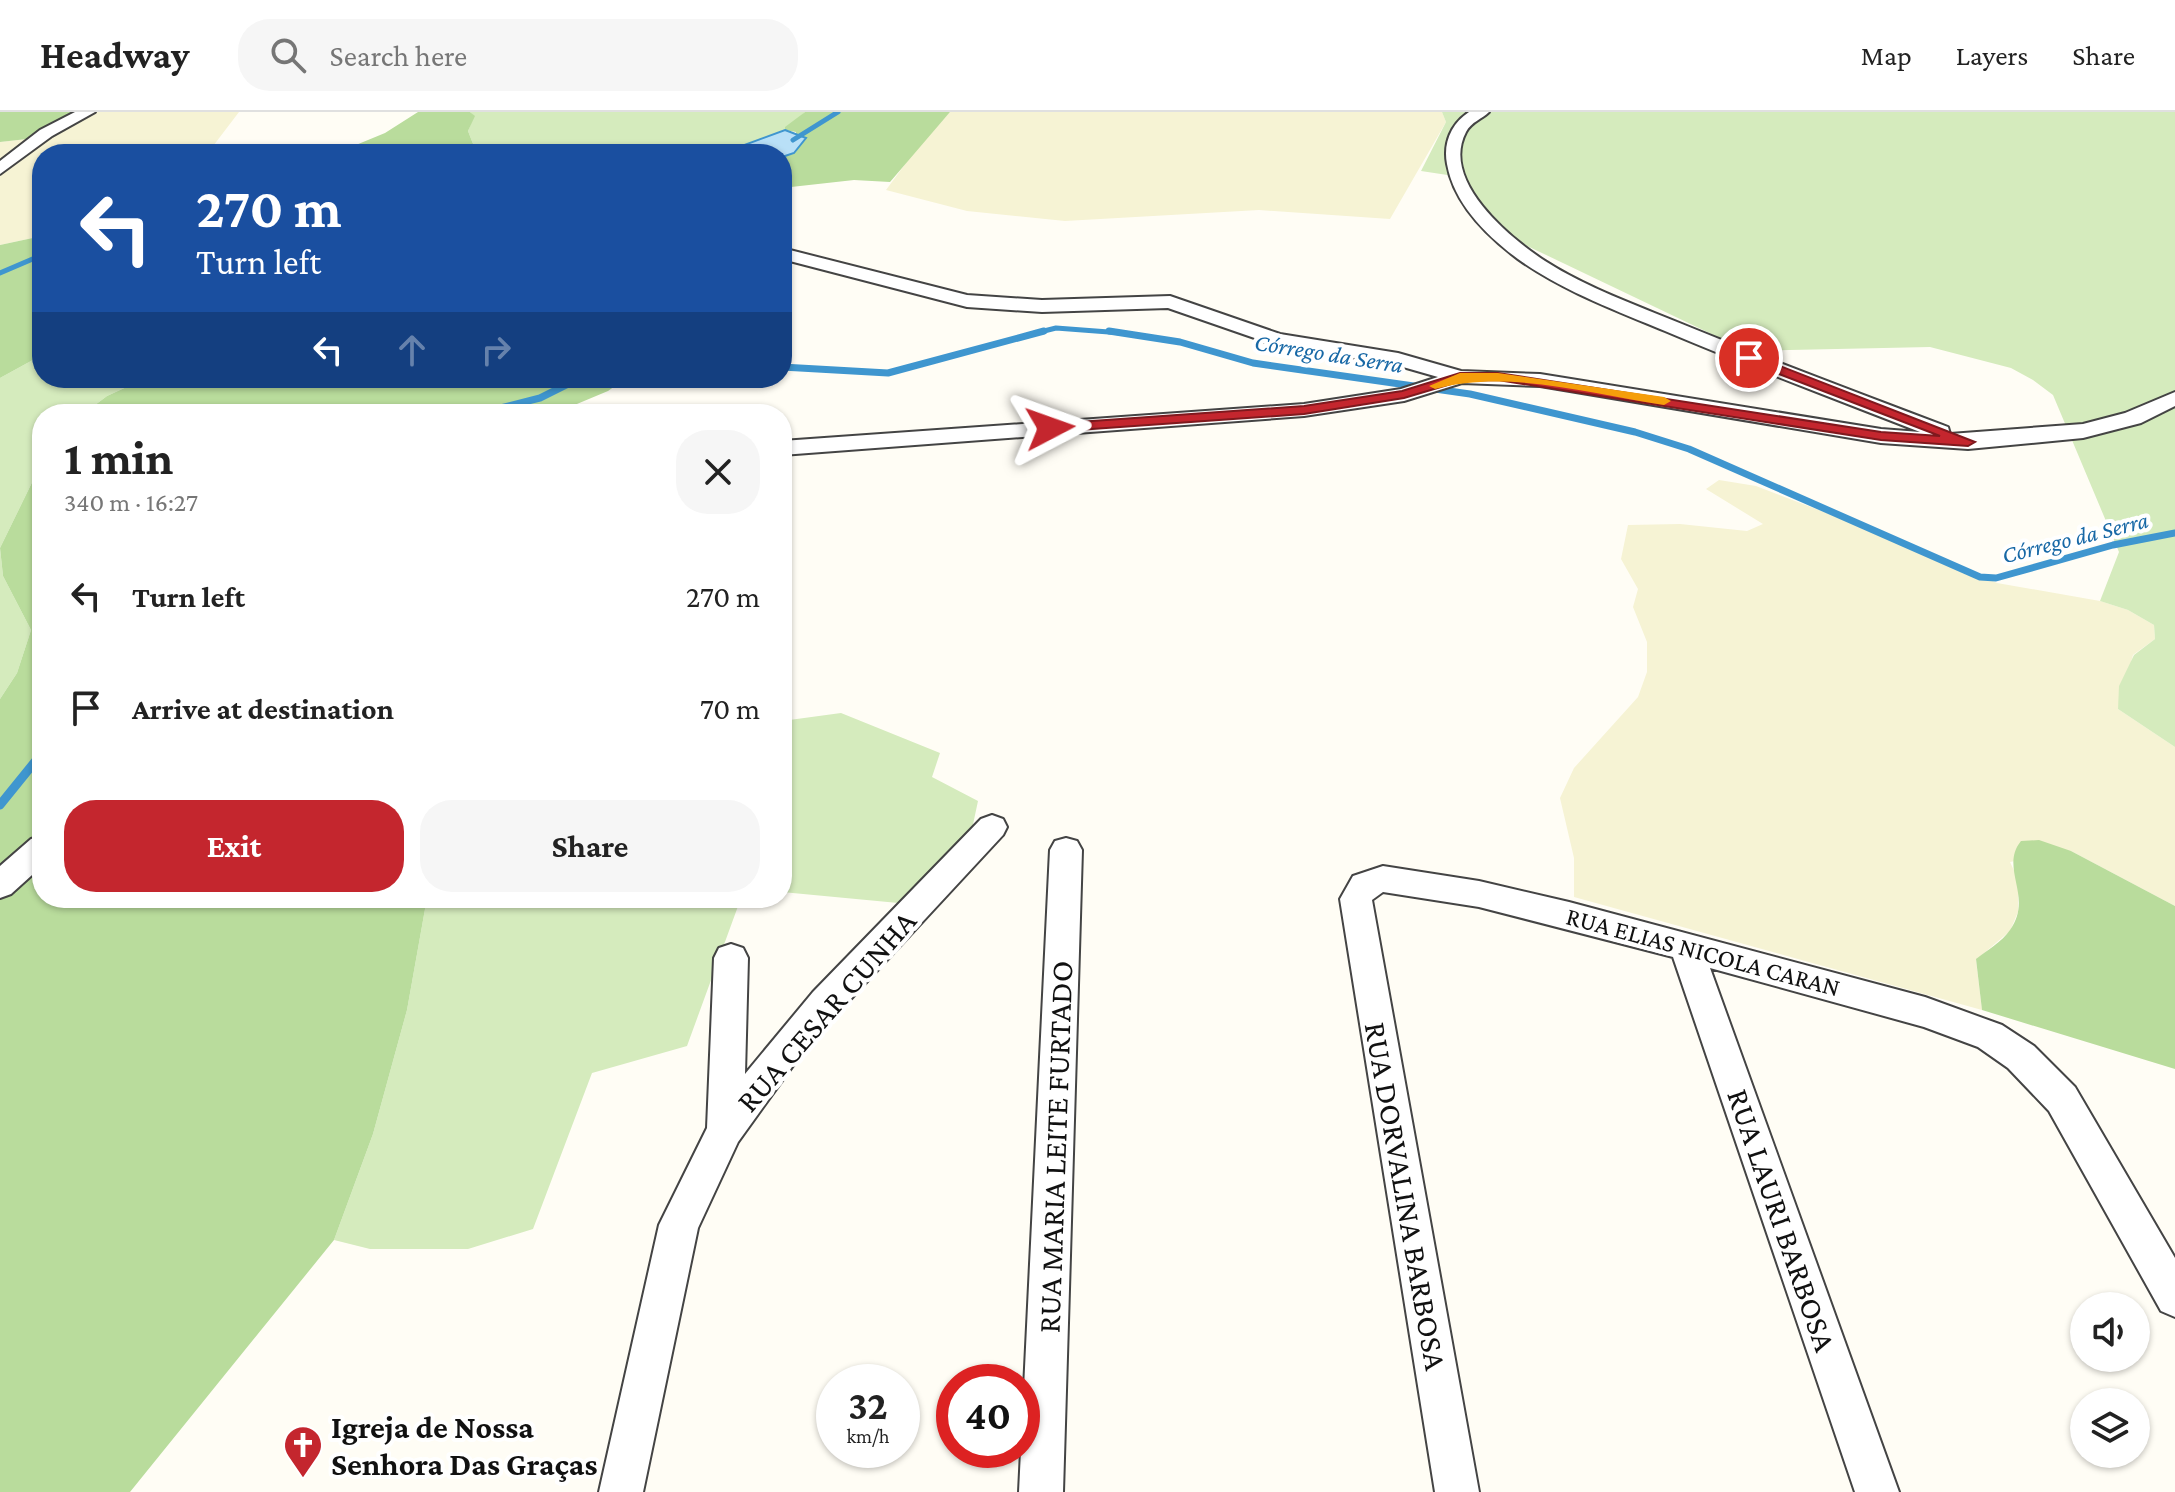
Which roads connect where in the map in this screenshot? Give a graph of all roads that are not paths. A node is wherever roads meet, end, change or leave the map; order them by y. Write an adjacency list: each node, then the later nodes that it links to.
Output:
1 (87, 112): 3 (street)
2 (1481, 112): 7 (street)
3 (0, 169)
4 (792, 256): 5 (street)
5 (1460, 377): 7 (street); 8 (street)
6 (2175, 398): 7 (street)
7 (1968, 442)
8 (792, 447)
9 (992, 827): 16 (street, RUA CESAR CUNHA)
10 (1066, 850): 19 (street, RUA MARIA LEITE FURTADO)
11 (32, 857): 12 (street)
12 (0, 885)
13 (1356, 899): 14 (street, RUA ELIAS NICOLA CARAN); 20 (street, RUA DORVALINA BARBOSA)
14 (1686, 947): 17 (street, RUA ELIAS NICOLA CARAN); 21 (street, RUA LAURI BARBOSA)
15 (731, 958): 16 (street)
16 (725, 1130): 18 (street, RUA CESAR CUNHA)
17 (2171, 1283)
18 (621, 1492)
19 (1041, 1492)
20 (1457, 1492)
21 (1877, 1492)

